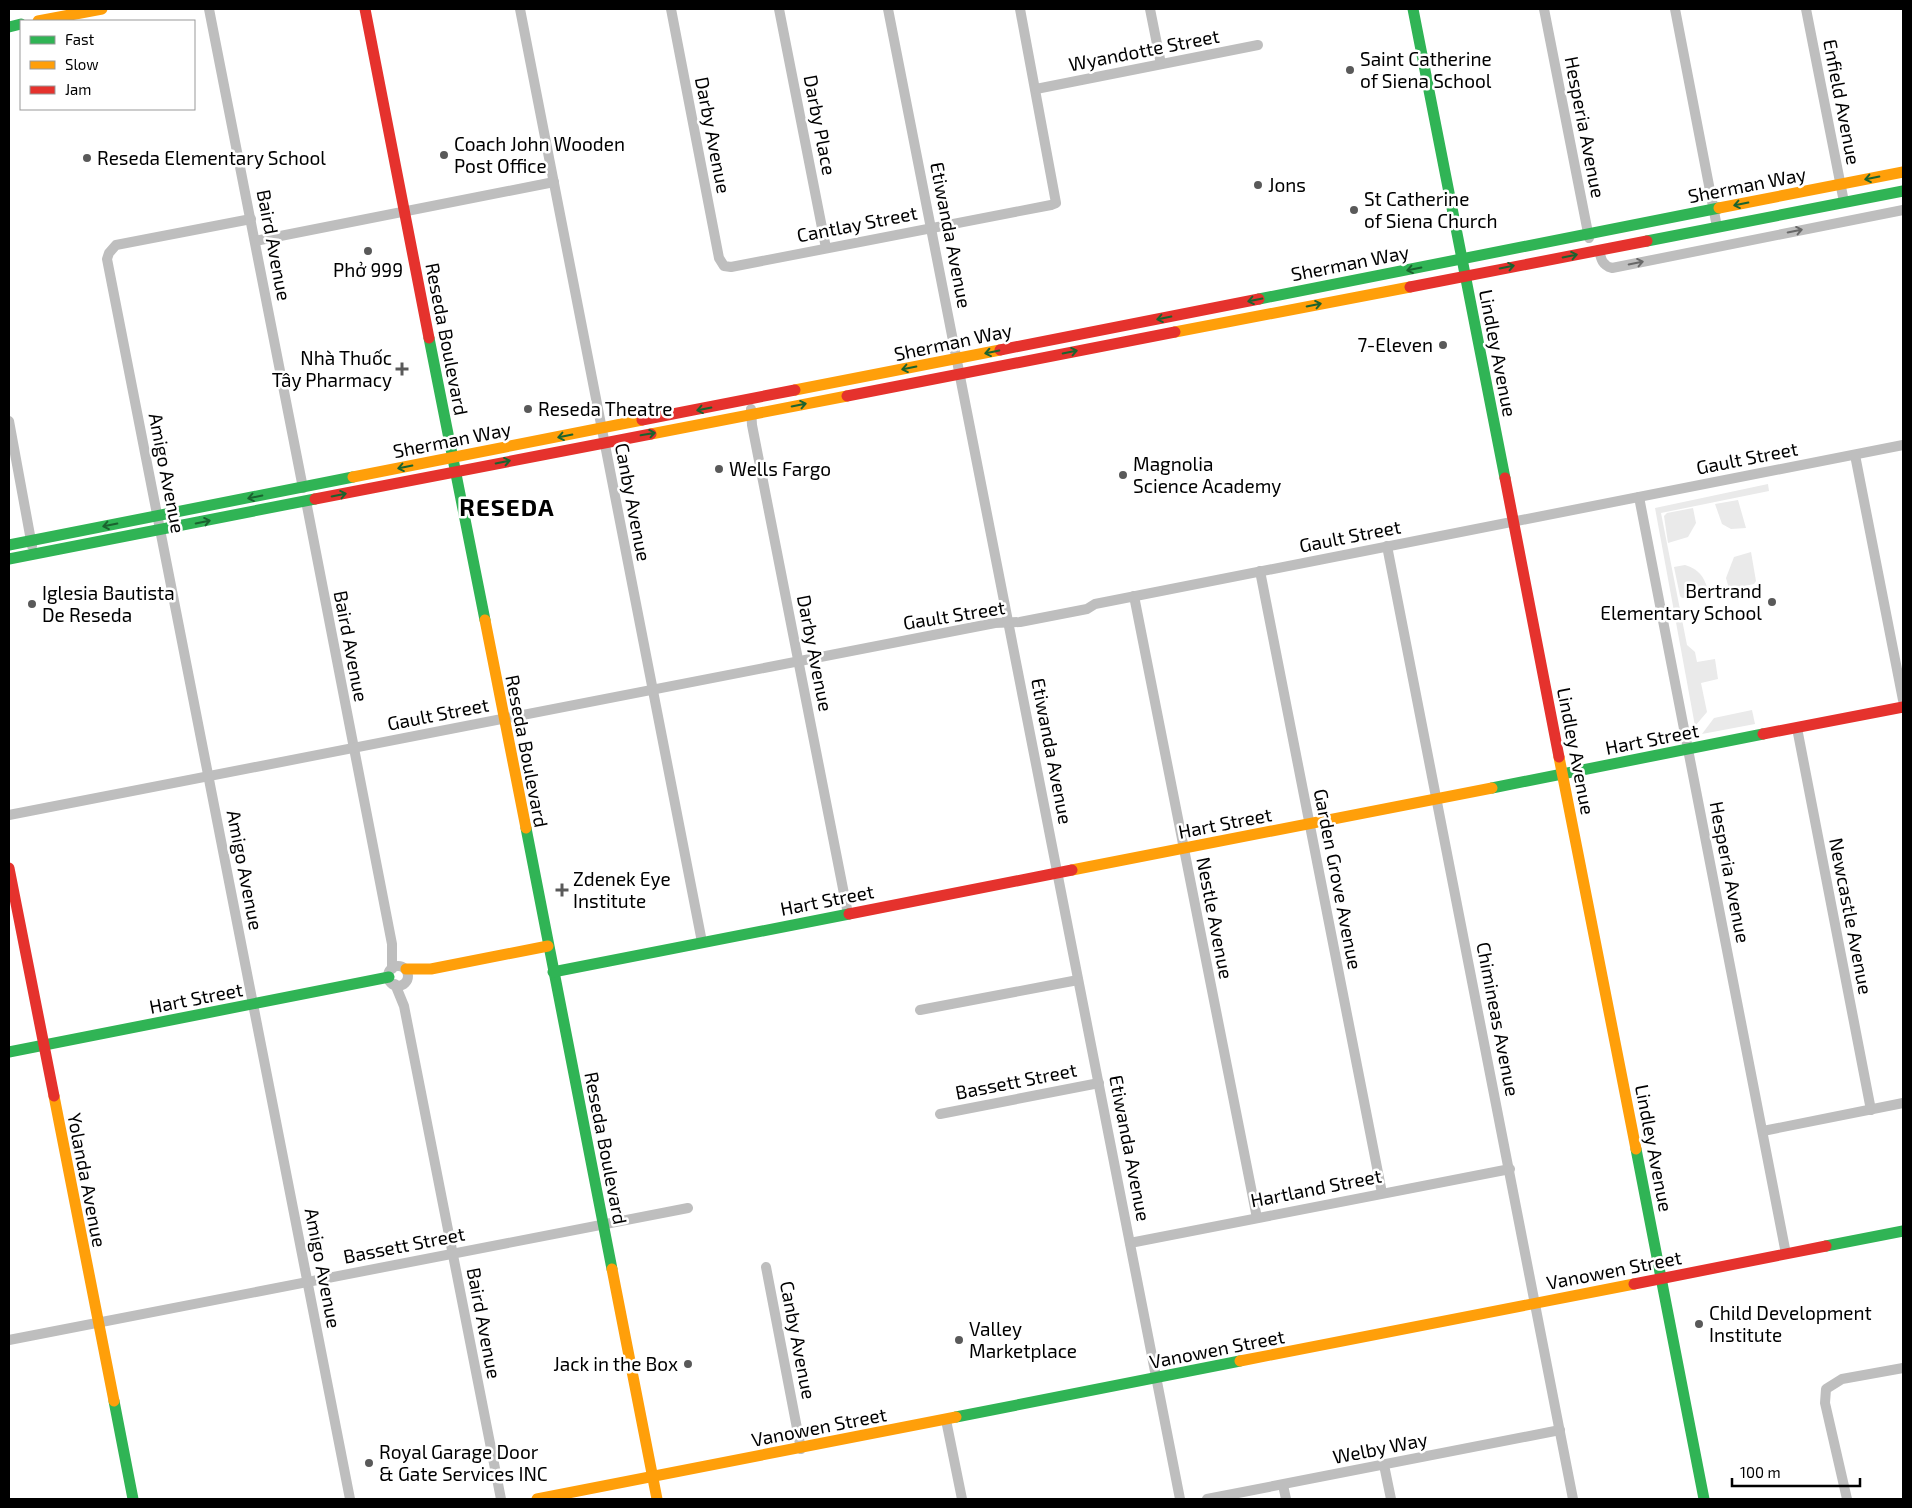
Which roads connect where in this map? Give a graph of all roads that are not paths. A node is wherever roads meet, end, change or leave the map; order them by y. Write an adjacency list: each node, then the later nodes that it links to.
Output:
1 (102, 9): 14 (main road)
2 (209, 9): 26 (street, Baird Avenue)
3 (365, 9): 25 (main road, Reseda Boulevard)
4 (520, 9): 19 (street, Canby Avenue)
5 (671, 9): 34 (street, Darby Avenue)
6 (779, 9): 31 (street, Darby Place)
7 (888, 9): 27 (street, Etiwanda Avenue)
8 (1020, 9): 17 (street)
9 (1150, 9): 16 (street)
10 (1412, 9): 33 (main road, Lindley Avenue)
11 (1544, 9): 29 (street, Hesperia Avenue)
12 (1675, 9): 23 (street)
13 (1806, 9): 20 (street, Enfield Avenue)
14 (43, 20)
15 (1258, 45): 16 (street, Wyandotte Street)
16 (1161, 64): 17 (street, Wyandotte Street)
17 (1036, 89): 27 (street, Cantlay Street)
18 (1903, 172): 20 (main road, Sherman Way, one-way to 20)
19 (554, 182): 25 (street); 41 (street, Canby Avenue)
20 (1840, 184): 22 (street, Enfield Avenue); 23 (main road, Sherman Way, one-way to 23)
21 (1903, 191): 22 (main road, Sherman Way)
22 (1844, 202): 28 (main road, Sherman Way)
23 (1714, 209): 28 (street); 29 (main road, Sherman Way)
24 (1903, 210): 32 (street, one-way to 24)
25 (404, 211): 30 (street); 45 (main road, Reseda Boulevard)
26 (251, 219): 30 (street, Baird Avenue); 50 (street, Amigo Avenue)
27 (931, 227): 31 (street, Cantlay Street); 36 (street, Etiwanda Avenue)
28 (1717, 227): 32 (main road, Sherman Way)
29 (1588, 235): 32 (street, Hesperia Avenue); 33 (main road, Sherman Way)
30 (255, 241): 47 (street, Baird Avenue)
31 (826, 248): 34 (street, Cantlay Street)
32 (1595, 251): 35 (main road, Sherman Way, one-way to 32)
33 (1462, 259): 35 (main road, Lindley Avenue); 36 (main road, Sherman Way, one-way to 36)
34 (724, 266)
35 (1465, 275): 37 (main road, Sherman Way, one-way to 35); 51 (main road, Lindley Avenue)
36 (957, 359): 37 (street, Etiwanda Avenue); 38 (main road, Sherman Way, one-way to 38)
37 (960, 373): 39 (main road, Sherman Way, one-way to 37); 60 (street, Etiwanda Avenue)
38 (752, 400): 39 (street, Darby Avenue); 41 (main road, Sherman Way, one-way to 41)
39 (751, 414): 42 (main road, Sherman Way, one-way to 39); 61 (street, Darby Avenue)
40 (9, 422): 53 (street)
41 (601, 429): 42 (street, Canby Avenue); 45 (main road, Sherman Way, one-way to 45)
42 (604, 442): 46 (main road, Sherman Way, one-way to 42); 62 (street, Canby Avenue)
43 (1903, 445): 44 (street, Gault Street)
44 (1854, 455): 48 (street, Gault Street); 63 (street)
45 (452, 458): 46 (main road, Reseda Boulevard); 47 (main road, Sherman Way, one-way to 47)
46 (455, 472): 49 (main road, Sherman Way, one-way to 46); 65 (main road, Reseda Boulevard)
47 (303, 488): 49 (main road); 50 (main road, Sherman Way, one-way to 50)
48 (1639, 497): 51 (street, Gault Street); 68 (street, Hesperia Avenue)
49 (306, 501): 52 (main road, Sherman Way, one-way to 49); 67 (street, Baird Avenue)
50 (158, 516): 52 (street, Amigo Avenue); 53 (main road, Sherman Way, one-way to 53)
51 (1513, 522): 55 (street, Gault Street); 69 (main road, Lindley Avenue)
52 (160, 530): 56 (main road, Sherman Way); 70 (street, Amigo Avenue)
53 (32, 540): 54 (main road, Sherman Way); 56 (street)
54 (9, 545)
55 (1387, 546): 58 (street, Gault Street); 71 (street, Chimineas Avenue)
56 (34, 554): 57 (main road, Sherman Way)
57 (9, 559)
58 (1260, 571): 59 (street, Gault Street); 73 (street, Garden Grove Avenue)
59 (1134, 596): 60 (street, Gault Street); 74 (street, Nestle Avenue)
60 (1008, 622): 61 (street, Gault Street); 76 (street, Etiwanda Avenue)
61 (798, 661): 62 (street, Gault Street); 77 (street, Darby Avenue)
62 (653, 690): 65 (street, Gault Street); 78 (street, Canby Avenue)
63 (1903, 700)
64 (1903, 707): 66 (main road, Hart Street)
65 (503, 719): 67 (street, Gault Street); 79 (main road, Reseda Boulevard)
66 (1797, 728): 68 (main road, Hart Street); 89 (street, Newcastle Avenue)
67 (354, 748): 70 (street, Gault Street); 81 (street, Baird Avenue)
68 (1688, 750): 69 (main road, Hart Street); 91 (street, Hesperia Avenue)
69 (1563, 774): 71 (main road, Hart Street); 102 (main road, Lindley Avenue)
70 (209, 777): 72 (street, Gault Street); 83 (street, Amigo Avenue)
71 (1437, 799): 73 (main road, Hart Street); 92 (street, Chimineas Avenue)
72 (9, 815)
73 (1310, 824): 74 (main road, Hart Street); 93 (street, Garden Grove Avenue)
74 (1184, 849): 76 (main road, Hart Street); 95 (street, Nestle Avenue)
75 (9, 868): 85 (main road, Yolanda Avenue)
76 (1058, 873): 77 (main road, Hart Street); 82 (street, Etiwanda Avenue)
77 (848, 914): 78 (main road, Hart Street)
78 (702, 942): 80 (main road, Hart Street)
79 (548, 946): 80 (main road, Reseda Boulevard); 81 (main road, Hart Street)
80 (553, 972): 96 (main road, Reseda Boulevard)
81 (399, 975): 83 (main road, Hart Street); 99 (street, Baird Avenue)
82 (1078, 980): 84 (street); 87 (street, Etiwanda Avenue)
83 (253, 1004): 85 (main road, Hart Street); 103 (street, Amigo Avenue)
84 (920, 1010)
85 (42, 1045): 86 (main road, Hart Street); 105 (main road, Yolanda Avenue)
86 (9, 1052)
87 (1100, 1083): 90 (street, Bassett Street); 98 (street, Etiwanda Avenue)
88 (1903, 1103): 89 (street)
89 (1871, 1110): 91 (street)
90 (940, 1114)
91 (1763, 1131): 100 (street, Hesperia Avenue)
92 (1510, 1169): 93 (street, Hartland Street); 104 (street, Chimineas Avenue)
93 (1382, 1193): 95 (street, Hartland Street)
94 (688, 1208): 96 (street, Bassett Street)
95 (1257, 1218): 98 (street, Hartland Street)
96 (603, 1224): 99 (street, Bassett Street); 113 (main road, Reseda Boulevard)
97 (1903, 1231): 100 (main road, Vanowen Street)
98 (1130, 1243): 108 (street, Etiwanda Avenue)
99 (452, 1253): 103 (street, Bassett Street); 117 (street, Baird Avenue)
100 (1786, 1254): 102 (main road, Vanowen Street)
101 (766, 1267): 111 (street, Canby Avenue)
102 (1662, 1279): 104 (main road, Vanowen Street); 126 (main road, Lindley Avenue)
103 (308, 1281): 105 (street, Bassett Street); 116 (street, Amigo Avenue)
104 (1535, 1304): 108 (main road, Vanowen Street); 110 (street, Chimineas Avenue)
105 (98, 1324): 106 (street, Bassett Street); 115 (main road, Yolanda Avenue)
106 (9, 1340)
107 (1903, 1368): 127 (street)
108 (1156, 1378): 109 (main road, Vanowen Street); 121 (street, Etiwanda Avenue)
109 (946, 1420): 111 (main road, Vanowen Street); 120 (street)
110 (1560, 1430): 112 (street, Welby Way); 125 (street, Chimineas Avenue)
111 (801, 1449): 113 (main road, Vanowen Street)
112 (1384, 1465): 114 (street, Welby Way); 124 (street)
113 (652, 1477): 118 (main road, Vanowen Street); 119 (main road, Reseda Boulevard)
114 (1283, 1485): 122 (street, Welby Way); 123 (street)
115 (133, 1499)
116 (350, 1499)
117 (501, 1499)
118 (537, 1499)
119 (657, 1499)
120 (962, 1499)
121 (1180, 1499)
122 (1207, 1499)
123 (1286, 1499)
124 (1390, 1499)
125 (1573, 1499)
126 (1704, 1499)
127 (1847, 1499)

